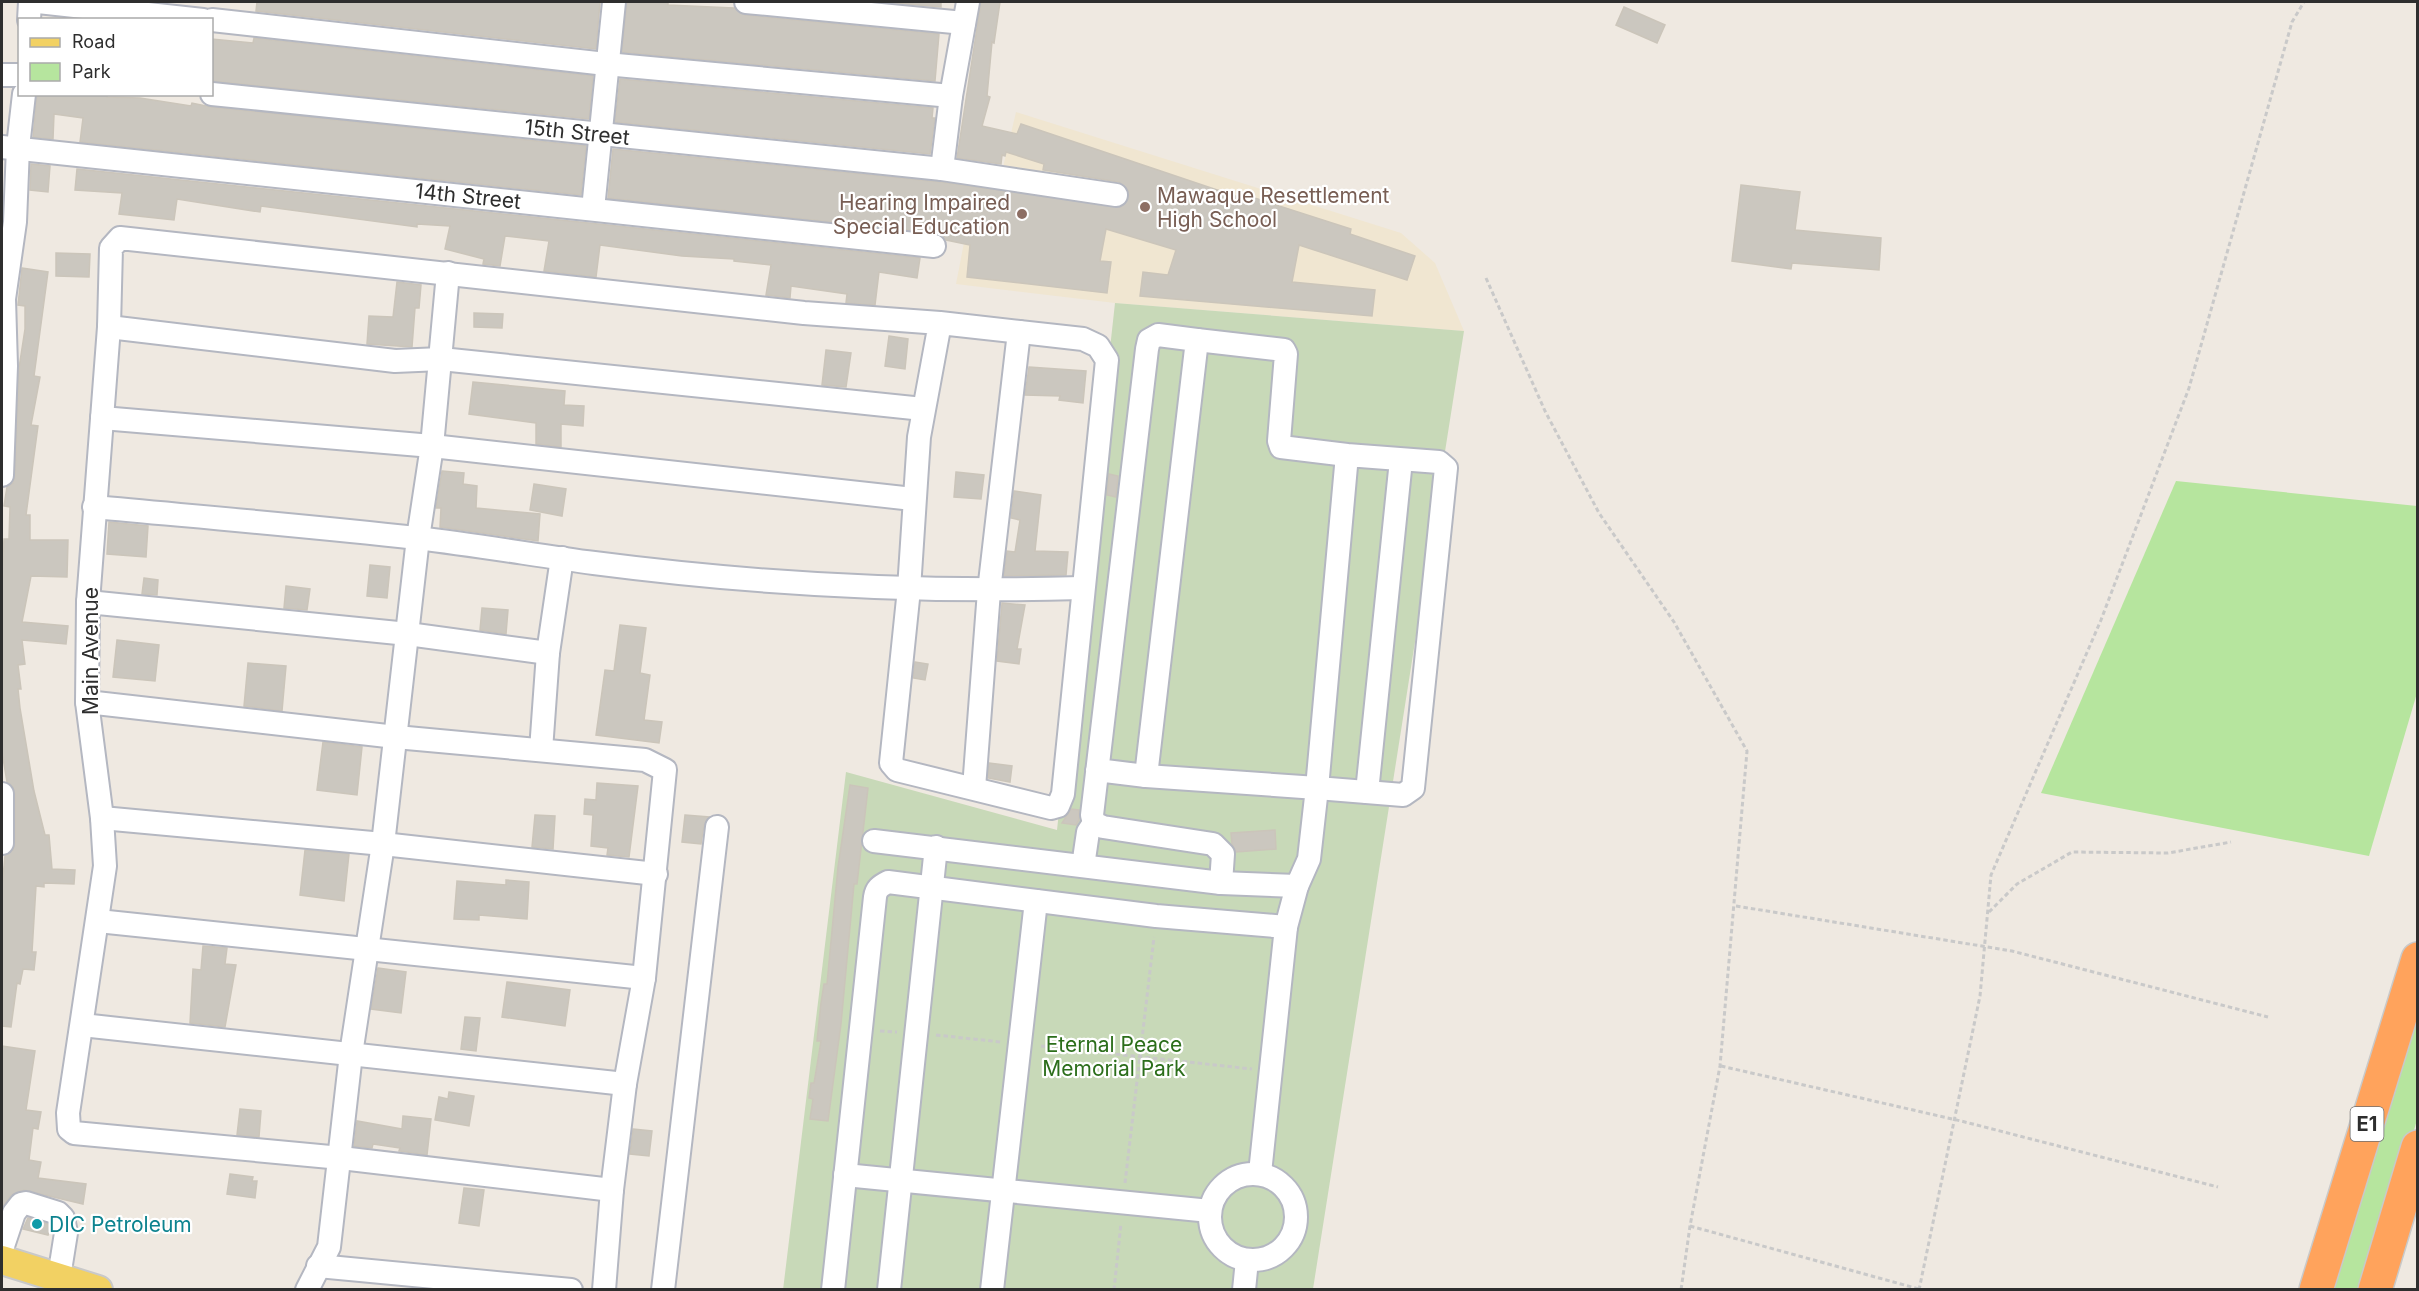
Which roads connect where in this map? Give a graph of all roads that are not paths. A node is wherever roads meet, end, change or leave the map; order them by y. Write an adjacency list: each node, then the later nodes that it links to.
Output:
1 (30, 2): 6 (street)
2 (38, 2): 7 (street)
3 (614, 2): 9 (street)
4 (746, 2): 5 (street)
5 (966, 12): 14 (street)
6 (29, 18)
7 (184, 18)
8 (213, 21): 9 (street)
9 (606, 64): 14 (street); 15 (street)
10 (2, 75): 11 (street)
11 (18, 75)
12 (213, 94): 15 (street, 15th Street)
13 (23, 96): 16 (street)
14 (951, 96): 17 (street)
15 (599, 134): 17 (street, 15th Street); 19 (street)
16 (10, 147): 19 (street, 14th Street); 20 (street)
17 (942, 169): 18 (street, 15th Street)
18 (1116, 195)
19 (593, 209): 21 (street, 14th Street)
20 (8, 222): 23 (street)
21 (934, 246)
22 (448, 273): 24 (street); 25 (street, Main Avenue); 28 (street)
23 (3, 299): 29 (street)
24 (940, 323): 26 (street); 30 (street)
25 (109, 327): 28 (street); 31 (street, Main Avenue)
26 (1019, 332): 41 (street); 43 (street)
27 (1197, 340): 34 (street); 50 (street); 51 (street)
28 (441, 359): 30 (street); 33 (street)
29 (4, 366): 32 (street)
30 (923, 410): 37 (street)
31 (102, 418): 33 (street); 38 (street, Main Avenue)
32 (2, 439): 36 (street)
33 (432, 446): 37 (street); 39 (street)
34 (1347, 455): 35 (street); 53 (street)
35 (1401, 460): 54 (street); 54 (street)
36 (2, 475)
37 (913, 499): 42 (street)
38 (94, 507): 39 (street); 44 (street, Main Avenue)
39 (418, 538): 40 (street); 45 (street)
40 (562, 558): 42 (street); 46 (street)
41 (1082, 588): 43 (street); 52 (street)
42 (909, 589): 43 (street); 52 (street)
43 (989, 591): 52 (street)
44 (88, 602): 45 (street); 47 (street, Main Avenue)
45 (408, 634): 46 (street); 48 (street)
46 (548, 653): 49 (street)
47 (87, 702): 48 (street); 56 (street, Main Avenue)
48 (396, 737): 49 (street); 61 (street)
49 (541, 750): 64 (street)
50 (1097, 770): 51 (street); 57 (street)
51 (1146, 776): 53 (street)
52 (974, 788)
53 (1317, 788): 54 (street); 66 (street)
54 (1367, 792)
55 (2, 798): 60 (street)
56 (102, 818): 61 (street); 69 (street, Main Avenue)
57 (1094, 823): 63 (street); 65 (street)
58 (717, 827): 95 (street)
59 (874, 841): 62 (street)
60 (2, 843)
61 (383, 844): 64 (street); 71 (street)
62 (936, 847): 63 (street); 67 (street)
63 (1083, 866): 65 (street)
64 (656, 874): 73 (street)
65 (1221, 883): 66 (street)
66 (1297, 886): 70 (street)
67 (932, 887): 68 (street); 80 (street); 81 (street)
68 (1036, 901): 70 (street); 83 (street)
69 (98, 921): 71 (street); 74 (street, Main Avenue)
70 (1286, 927): 79 (street)
71 (368, 950): 73 (street); 75 (street)
72 (2418, 959): 100 (highway, E1)
73 (644, 978): 76 (street)
74 (82, 1025): 75 (street); 78 (street, Main Avenue)
75 (351, 1054): 76 (street); 78 (street)
76 (626, 1084): 82 (street)
77 (2418, 1147): 101 (highway)
78 (341, 1158): 82 (street); 86 (street)
79 (1260, 1173): 84 (street); 88 (street)
80 (844, 1175): 81 (street); 96 (street)
81 (900, 1180): 83 (street); 97 (street)
82 (612, 1190): 94 (street)
83 (1004, 1192): 84 (street); 98 (street)
84 (1210, 1211): 88 (street)
85 (2, 1249): 89 (street)
86 (324, 1257): 90 (street); 92 (street)
87 (2, 1260): 89 (main road)
88 (1247, 1260): 99 (street)
89 (59, 1277): 91 (main road)
90 (341, 1280): 93 (street)
91 (98, 1290)
92 (307, 1290)
93 (571, 1290)
94 (604, 1290)
95 (663, 1290)
96 (833, 1290)
97 (889, 1290)
98 (992, 1290)
99 (1244, 1290)
100 (2316, 1290)
101 (2375, 1290)

